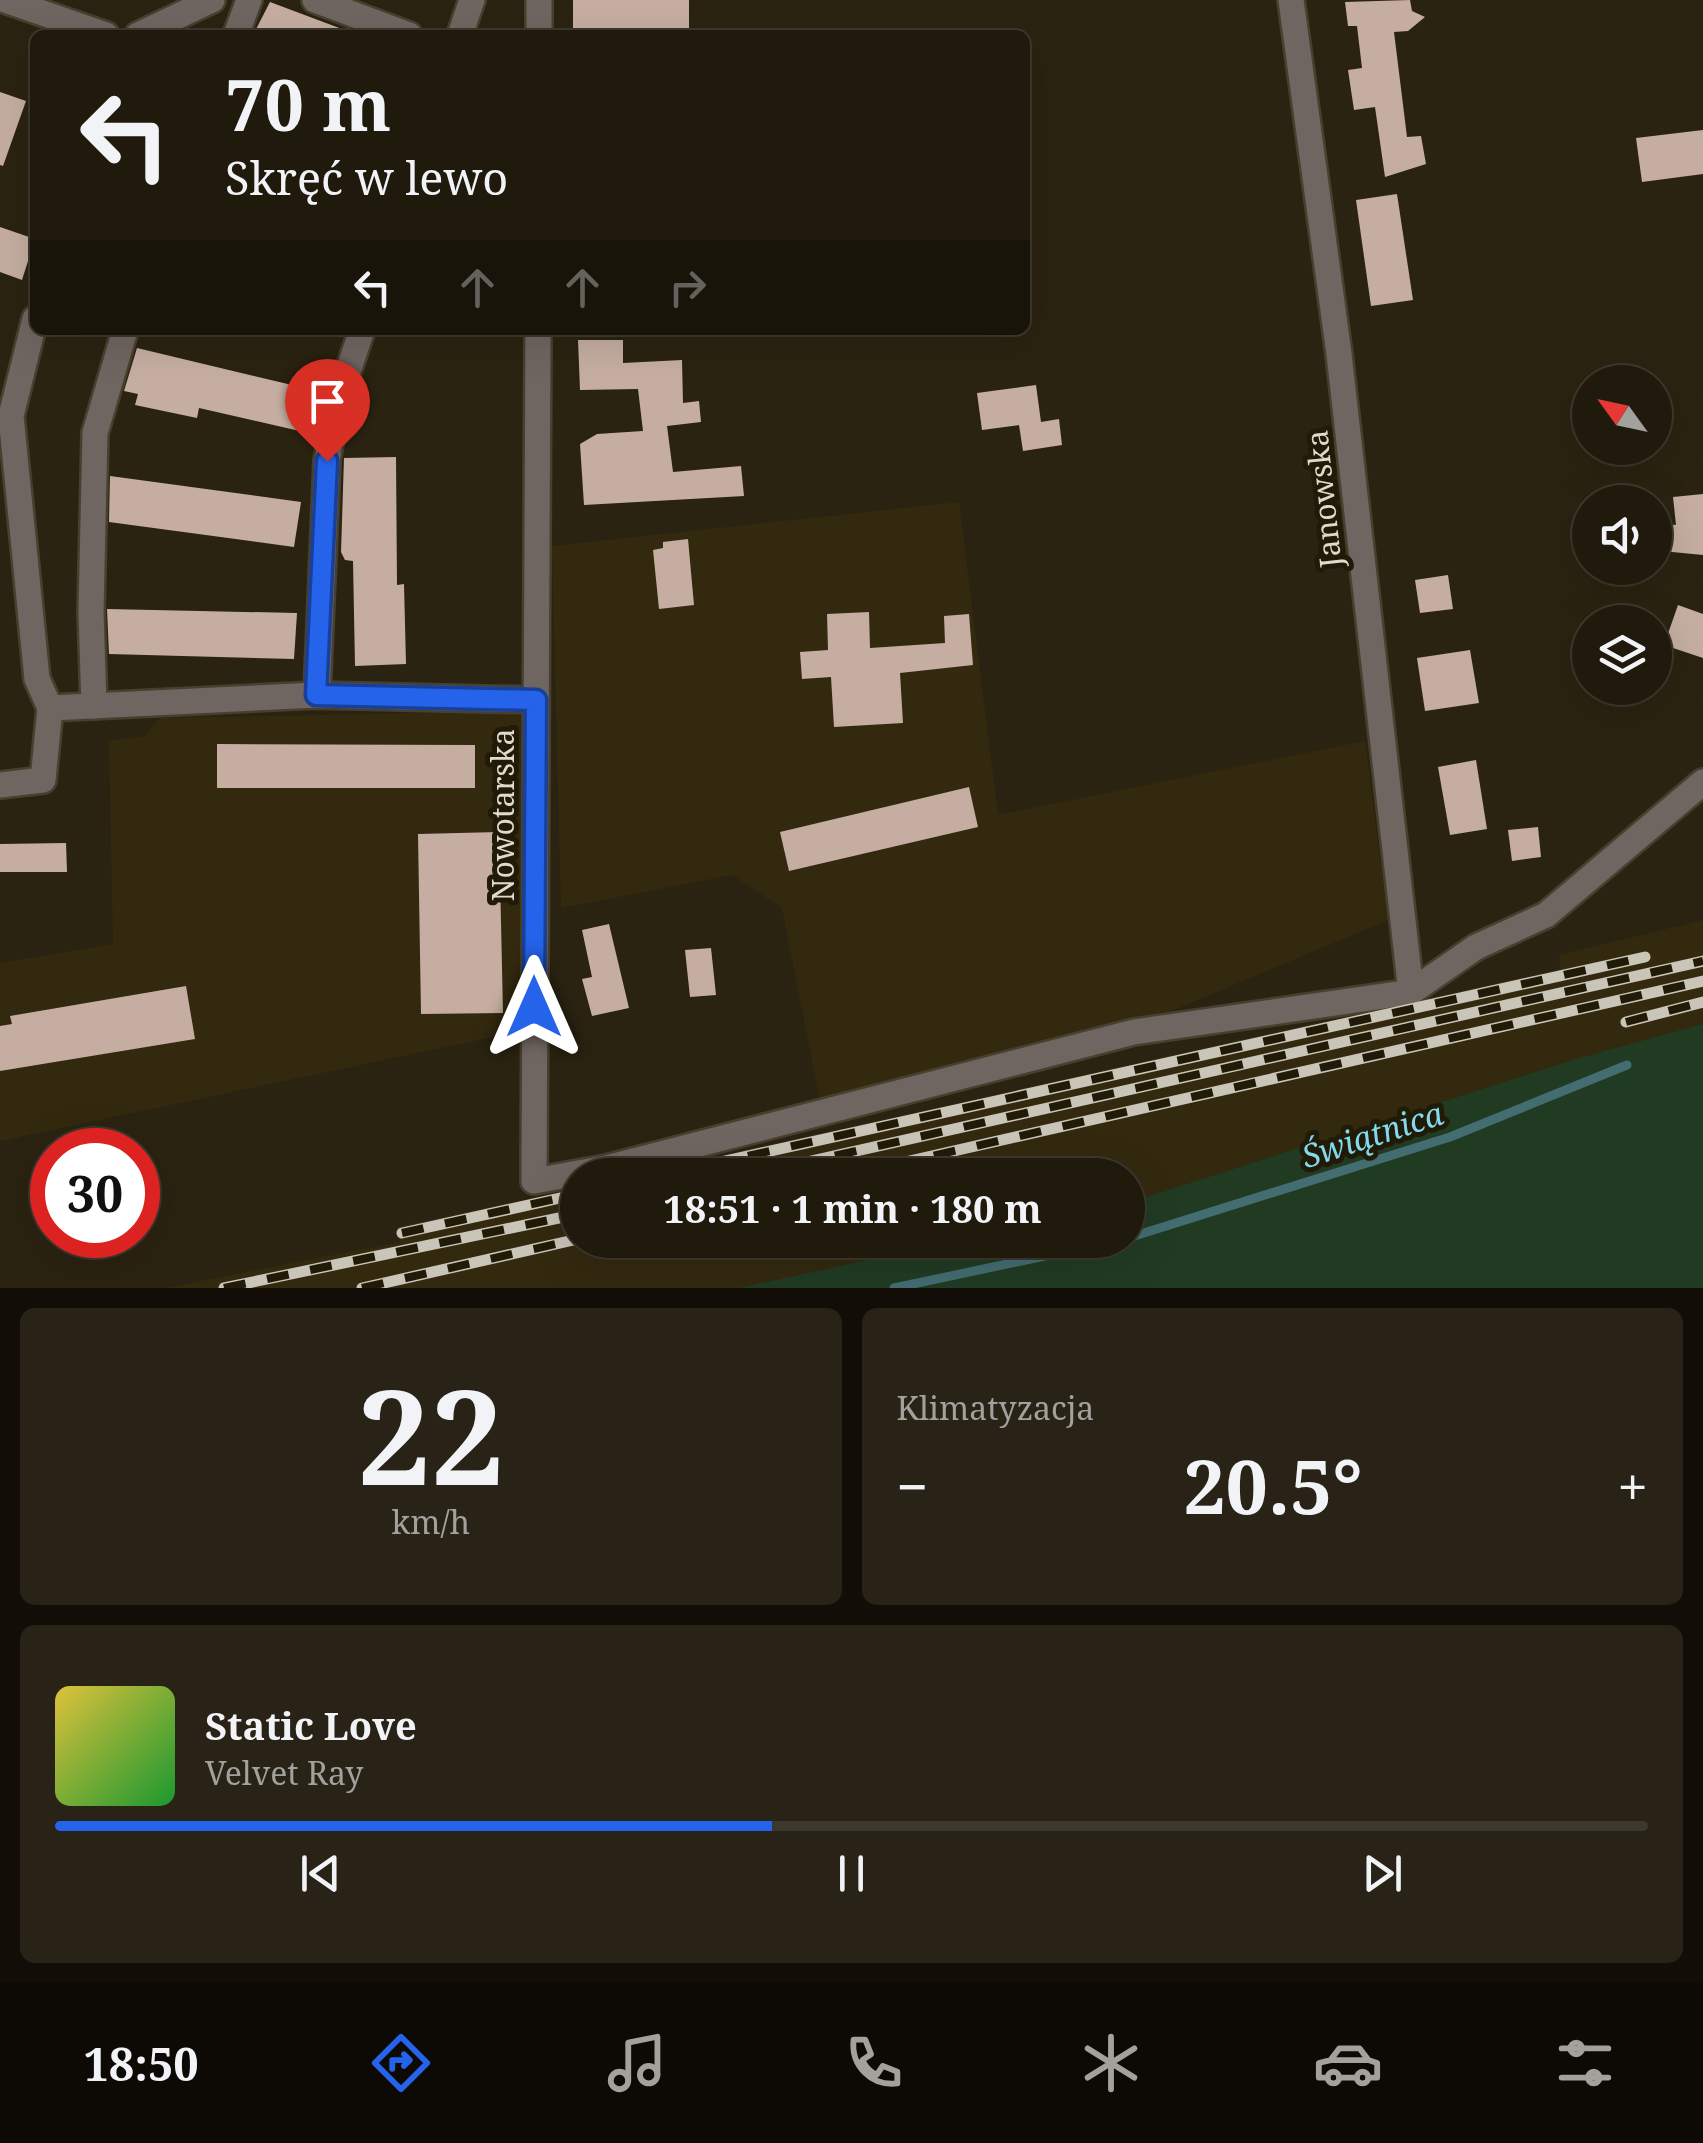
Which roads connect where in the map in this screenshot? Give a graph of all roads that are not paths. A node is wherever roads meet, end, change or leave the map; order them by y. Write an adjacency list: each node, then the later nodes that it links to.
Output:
1 (5, 0): 8 (street)
2 (212, 0): 9 (street)
3 (249, 0): 10 (street)
4 (315, 0): 11 (street)
5 (472, 0): 12 (street)
6 (539, 0): 13 (street)
7 (1291, 0): 24 (street, Janowska)
8 (92, 30)
9 (149, 30)
10 (238, 30)
11 (396, 30)
12 (462, 30)
13 (539, 30)
14 (31, 335): 21 (street)
15 (124, 335): 20 (street)
16 (360, 335): 18 (street)
17 (538, 335): 19 (street, Nowotarska)
18 (316, 695): 19 (street); 20 (street)
19 (536, 700): 24 (street, Nowotarska)
20 (94, 706): 21 (street)
21 (50, 708): 23 (street)
22 (1703, 782): 24 (street)
23 (0, 785)
24 (1412, 992)

